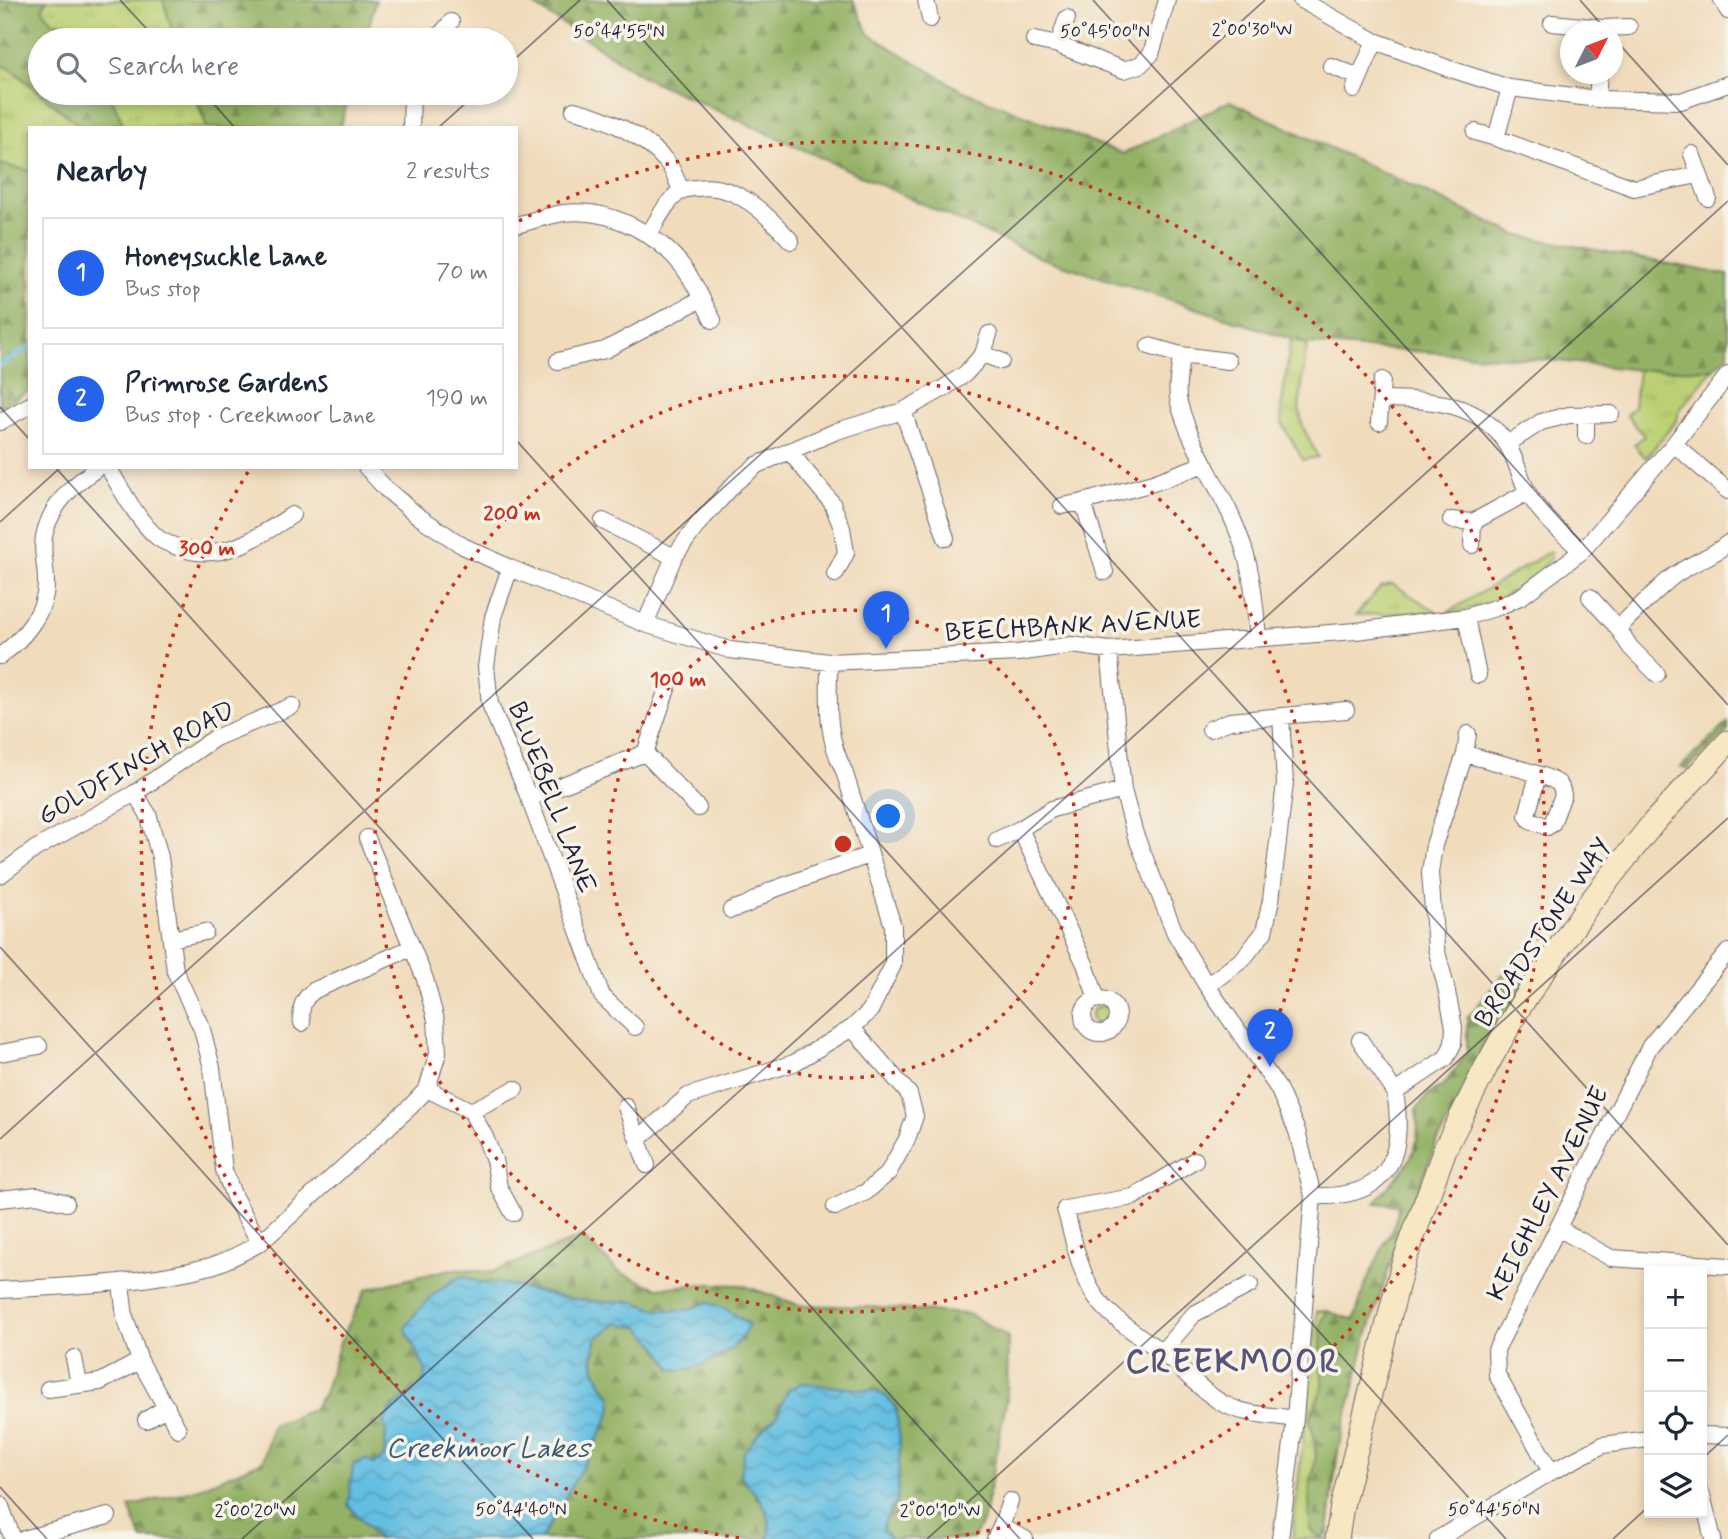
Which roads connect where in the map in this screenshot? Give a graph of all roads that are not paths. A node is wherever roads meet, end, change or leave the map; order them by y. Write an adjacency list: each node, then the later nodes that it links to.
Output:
1 (926, 0): 7 (street)
2 (1167, 0): 16 (street)
3 (1301, 0): 15 (street)
4 (1722, 0): 5 (street)
5 (1728, 11)
6 (1068, 18): 16 (street)
7 (930, 19)
8 (451, 22): 12 (street)
9 (1552, 23): 10 (street)
10 (1560, 24)
11 (1629, 27): 13 (street)
12 (446, 28)
13 (1623, 28)
14 (1034, 40): 16 (street)
15 (1374, 41): 17 (street); 20 (street)
16 (1058, 45)
17 (1331, 66)
18 (1598, 84): 21 (street)
19 (1728, 84): 21 (street)
20 (1510, 88): 21 (street); 26 (street)
21 (1597, 99)
22 (412, 105): 24 (street)
23 (574, 110): 29 (street)
24 (411, 126)
25 (1475, 132): 26 (street)
26 (1496, 138): 28 (street)
27 (1692, 154): 28 (street)
28 (1698, 175): 30 (street)
29 (681, 191): 32 (street); 33 (street)
30 (1708, 198)
31 (518, 225): 32 (street)
32 (649, 234): 34 (street)
33 (791, 241)
34 (701, 299): 35 (street); 42 (street)
35 (713, 320)
36 (989, 334): 38 (street)
37 (1149, 346): 39 (street)
38 (983, 355): 40 (street); 47 (street)
39 (1181, 355): 41 (street); 56 (street)
40 (1001, 361)
41 (1228, 361)
42 (558, 362)
43 (1728, 375): 54 (street, BEECHBANK AVENUE)
44 (1382, 380): 45 (street)
45 (1381, 399): 51 (street); 53 (street)
46 (28, 406): 50 (street)
47 (903, 411): 55 (street); 68 (street)
48 (1586, 414): 49 (street); 52 (street); 53 (street)
49 (1611, 414)
50 (0, 422)
51 (1379, 422)
52 (1587, 436)
53 (1507, 444): 61 (street)
54 (1674, 444): 60 (street); 71 (street, BEECHBANK AVENUE)
55 (789, 451): 72 (street); 75 (street)
56 (1204, 464): 62 (street); 80 (street)
57 (96, 469): 82 (street)
58 (109, 469): 64 (street)
59 (368, 469): 73 (street, BEECHBANK AVENUE)
60 (1728, 491)
61 (1528, 492): 67 (street); 71 (street)
62 (1083, 502): 63 (street); 74 (street)
63 (1062, 506)
64 (292, 515)
65 (1451, 520): 67 (street)
66 (603, 521): 72 (street)
67 (1473, 522): 70 (street)
68 (946, 538)
69 (1728, 543): 79 (street)
70 (1472, 544)
71 (1582, 551): 77 (street, BEECHBANK AVENUE)
72 (674, 558): 78 (street)
73 (510, 568): 78 (street, BEECHBANK AVENUE); 98 (street, BLUEBELL LANE)
74 (1105, 572)
75 (835, 574)
76 (1590, 597): 79 (street)
77 (1466, 617): 80 (street, BEECHBANK AVENUE); 85 (street)
78 (645, 624): 83 (street, BEECHBANK AVENUE)
79 (1618, 628): 84 (street)
80 (1258, 637): 81 (street, BEECHBANK AVENUE)
81 (1110, 650): 83 (street, BEECHBANK AVENUE); 96 (street)
82 (0, 656)
83 (829, 662): 104 (street)
84 (1657, 674)
85 (1478, 675)
86 (668, 686): 93 (street)
87 (292, 706): 97 (street, GOLDFINCH ROAD)
88 (1346, 710): 89 (street)
89 (1281, 716): 90 (street); 111 (street)
90 (1210, 729)
91 (1468, 734): 94 (street)
92 (1728, 742): 166 (street, BROADSTONE WAY)
93 (645, 753): 98 (street); 99 (street)
94 (1465, 754): 95 (street); 123 (street)
95 (1538, 775)
96 (1123, 790): 100 (street); 111 (street)
97 (135, 793): 105 (street, GOLDFINCH ROAD); 108 (street)
98 (529, 798): 116 (street, BLUEBELL LANE)
99 (698, 808)
100 (1020, 830): 102 (street); 113 (street)
101 (368, 838): 109 (street)
102 (997, 840)
103 (0, 852): 105 (street, GOLDFINCH ROAD)
104 (869, 855): 106 (street); 117 (street)
105 (4, 871)
106 (731, 910)
107 (205, 932): 108 (street)
108 (171, 939): 137 (street)
109 (411, 948): 114 (street); 121 (street)
110 (1728, 952): 136 (street, KEIGHLEY AVENUE)
111 (1207, 986): 129 (street)
112 (287, 995): 114 (street)
113 (1097, 999)
114 (303, 1003): 115 (street)
115 (302, 1023)
116 (635, 1027)
117 (852, 1028): 126 (street); 132 (street)
118 (1360, 1040): 123 (street)
119 (39, 1046): 120 (street)
120 (0, 1053)
121 (427, 1089): 125 (street); 137 (street)
122 (515, 1089): 125 (street)
123 (1395, 1092): 129 (street)
124 (626, 1107): 126 (street)
125 (471, 1111): 135 (street)
126 (638, 1139): 128 (street)
127 (1195, 1160): 133 (street)
128 (647, 1166)
129 (1314, 1196): 148 (street)
130 (0, 1199): 131 (street)
131 (66, 1203)
132 (835, 1207)
133 (1065, 1209): 134 (street); 142 (street)
134 (1047, 1211)
135 (513, 1213)
136 (1558, 1228): 138 (street); 154 (street, KEIGHLEY AVENUE)
137 (260, 1243): 139 (street)
138 (1728, 1266)
139 (121, 1284): 141 (street); 144 (street)
140 (1250, 1285): 142 (street)
141 (0, 1290)
142 (1162, 1352): 148 (street)
143 (74, 1358): 145 (street)
144 (139, 1361): 145 (street); 147 (street)
145 (79, 1384): 146 (street)
146 (48, 1389)
147 (167, 1408): 149 (street); 150 (street)
148 (1295, 1419): 165 (street)
149 (146, 1420)
150 (178, 1429)
151 (1707, 1435): 152 (street)
152 (1728, 1436)
153 (1644, 1440): 154 (street)
154 (1551, 1472): 167 (street)
155 (1010, 1501): 160 (street)
156 (0, 1504): 161 (street)
157 (1707, 1515): 168 (street)
158 (108, 1516): 159 (street)
159 (88, 1522): 162 (street); 163 (street)
160 (998, 1533): 164 (street)
161 (13, 1539)
162 (24, 1539)
163 (93, 1539)
164 (1025, 1539)
165 (1280, 1539)
166 (1337, 1539)
167 (1438, 1539)
168 (1713, 1539)

